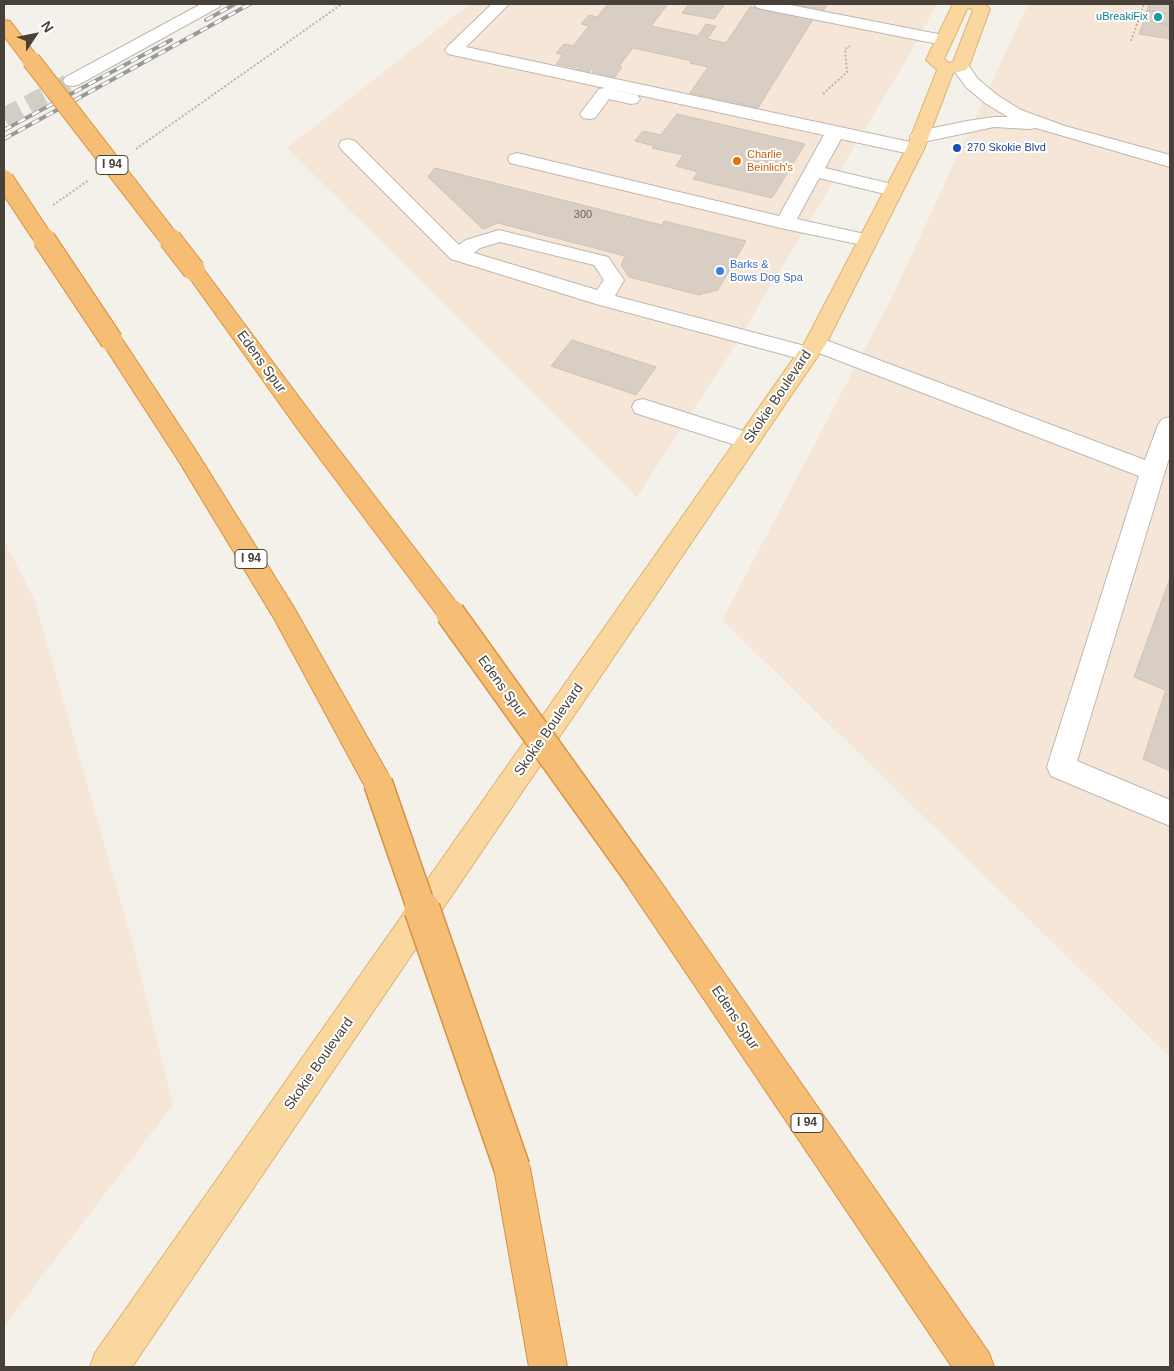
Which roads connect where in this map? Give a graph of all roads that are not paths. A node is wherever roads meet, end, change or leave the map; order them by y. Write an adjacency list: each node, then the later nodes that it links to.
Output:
1 (213, 4): 10 (lane)
2 (501, 4): 13 (lane)
3 (762, 4): 8 (lane)
4 (967, 4): 8 (main road)
5 (975, 4): 9 (main road, Skokie Boulevard)
6 (932, 21): 8 (lane)
7 (4, 25): 33 (highway, Edens Spur / I 94, bridge)
8 (947, 32): 9 (main road)
9 (953, 67): 12 (lane); 15 (main road, Skokie Boulevard)
10 (72, 81)
11 (589, 114): 13 (lane)
12 (1059, 130): 15 (lane); 17 (lane)
13 (832, 138): 15 (lane); 18 (lane)
14 (348, 145): 23 (lane)
15 (914, 150): 20 (main road, Skokie Boulevard)
16 (517, 159): 21 (lane)
17 (1170, 161)
18 (814, 171): 20 (lane); 21 (lane)
19 (4, 179): 32 (highway, I 94, bridge)
20 (894, 190): 22 (main road, Skokie Boulevard)
21 (785, 224): 22 (lane)
22 (867, 240): 25 (main road, Skokie Boulevard)
23 (458, 255): 24 (lane); 24 (lane)
24 (603, 298): 25 (lane)
25 (811, 349): 28 (main road, Skokie Boulevard); 29 (lane)
26 (644, 407): 28 (lane)
27 (1170, 425): 29 (lane)
28 (748, 441): 31 (main road, Skokie Boulevard)
29 (1152, 472): 30 (lane)
30 (1170, 813)
31 (109, 1367)
32 (548, 1367)
33 (975, 1367)

